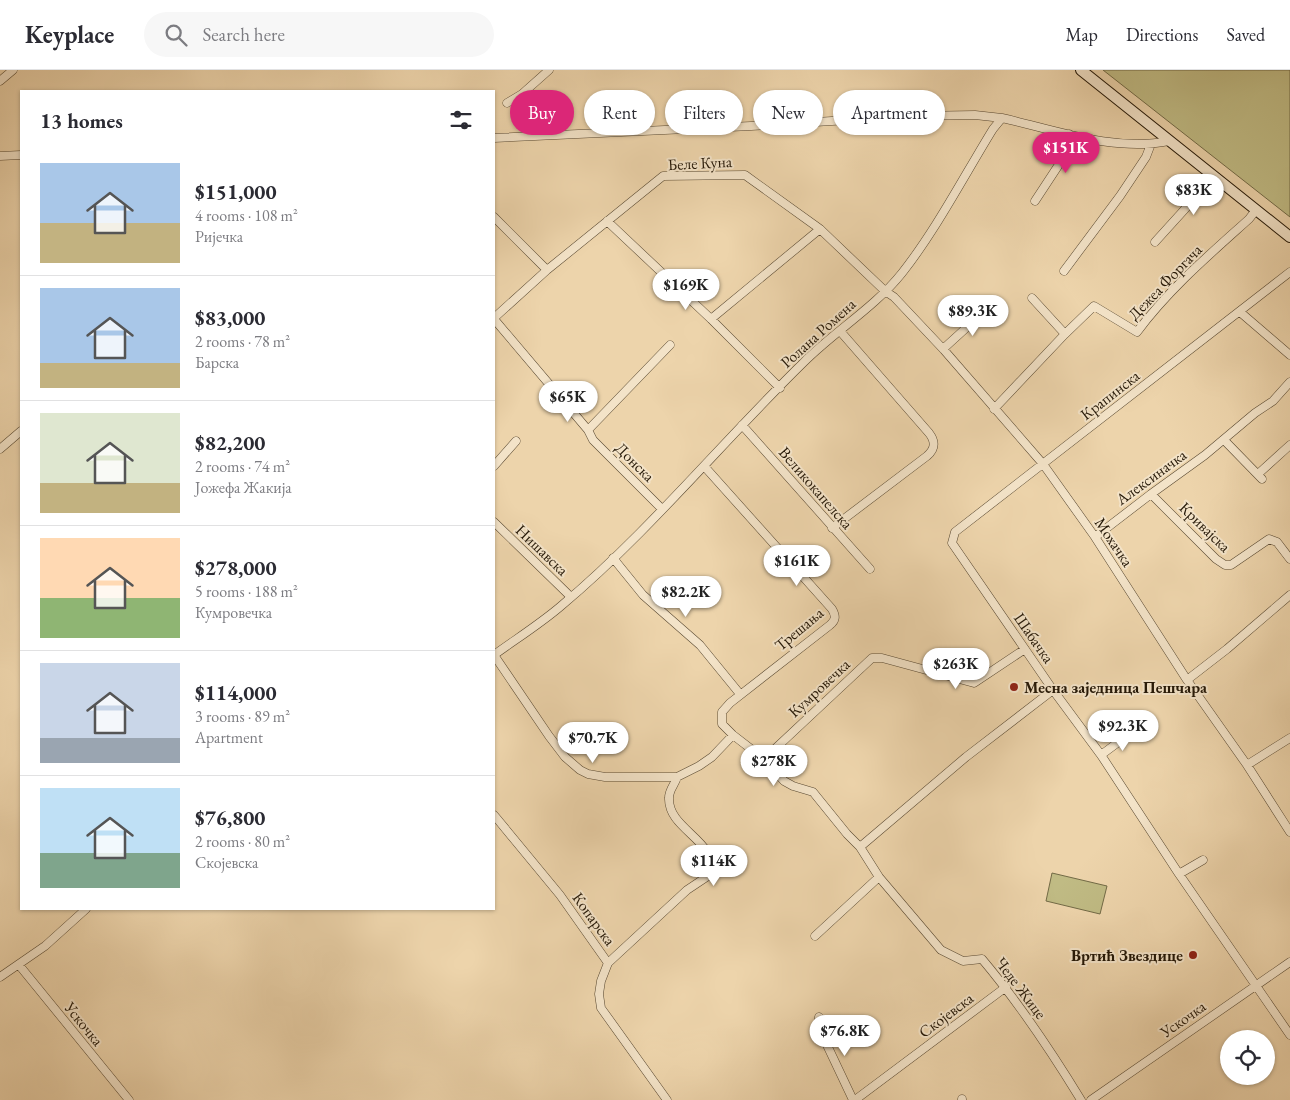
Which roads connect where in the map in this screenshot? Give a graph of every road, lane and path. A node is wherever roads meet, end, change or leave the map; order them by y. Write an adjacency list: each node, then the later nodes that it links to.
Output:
1 (13, 70): 4 (street)
2 (549, 70): 5 (street)
3 (1081, 70): 9 (main road)
4 (0, 81)
5 (507, 103)
6 (1002, 118): 7 (street); 8 (street); 24 (street, Ролана Ромена)
7 (1069, 134): 10 (street); 14 (street)
8 (495, 138)
9 (1169, 141): 10 (street); 13 (main road)
10 (1150, 144): 22 (street)
11 (0, 156): 12 (street)
12 (20, 156)
13 (1211, 174): 15 (main road); 20 (street)
14 (1034, 201)
15 (1256, 210): 19 (main road); 32 (street, Дежеа Форгача)
16 (495, 219): 21 (street)
17 (607, 221): 18 (street, Беле Куна); 21 (street, Беле Куна); 30 (street)
18 (820, 229): 24 (street, Беле Куна); 30 (street)
19 (1290, 237)
20 (1155, 242)
21 (547, 270): 28 (street, Беле Куна)
22 (1064, 271)
23 (1290, 272): 27 (street, Крапинска)
24 (885, 291): 31 (street, Ролана Ромена); 34 (street, Мохачка)
25 (1032, 298): 32 (street)
26 (988, 308): 34 (street)
27 (1240, 312): 35 (street); 46 (street, Крапинска)
28 (495, 317)
29 (495, 319): 40 (street, Донска)
30 (711, 319): 37 (street)
31 (840, 331): 37 (street, Ролана Ромена); 52 (street)
32 (1065, 334): 38 (street, Дежеа Форгача)
33 (670, 345): 40 (street)
34 (943, 349): 38 (street, Мохачка)
35 (1290, 354)
36 (1290, 382): 42 (street, Алексиначка)
37 (780, 388): 39 (street, Ролана Ромена)
38 (994, 409): 46 (street, Мохачка)
39 (742, 425): 48 (street, Ролана Ромена); 52 (street, Великокапелска)
40 (588, 430): 50 (street, Донска)
41 (20, 432): 45 (street)
42 (1224, 440): 44 (street); 49 (street, Алексиначка)
43 (516, 441): 47 (street)
44 (1290, 445)
45 (0, 449)
46 (1043, 464): 53 (street, Мохачка); 54 (street, Крапинска)
47 (495, 465)
48 (704, 466): 50 (street, Ролана Ромена); 65 (street, Трешања)
49 (1151, 494): 53 (street, Алексиначка); 56 (street, Кривајска)
50 (662, 508): 55 (street, Ролана Ромена)
51 (495, 523): 59 (street, Нишавска)
52 (832, 528): 57 (street, Великокапелска)
53 (1095, 537): 63 (street, Мохачка)
54 (952, 543): 60 (street, Шабачка)
55 (613, 558): 59 (street, Ролана Ромена); 65 (street)
56 (1290, 559)
57 (870, 569)
58 (1290, 594): 63 (street)
59 (571, 597): 61 (street, Ролана Ромена)
60 (1025, 649): 64 (street, Шабачка); 70 (street, Кумровечка)
61 (495, 654)
62 (495, 656): 72 (street, Ролана Ромена)
63 (1188, 680): 71 (street, Мохачка)
64 (1053, 690): 69 (street, Шабачка); 75 (street)
65 (740, 694): 67 (street)
66 (1132, 732): 69 (street)
67 (733, 735): 70 (street); 72 (street, Ролана Ромена)
68 (1290, 738): 71 (street)
69 (1101, 754): 77 (street, Шабачка)
70 (764, 759): 75 (street)
71 (1247, 765): 74 (street, Мохачка)
72 (678, 777): 82 (street)
73 (495, 816): 82 (street, Копарска)
74 (1290, 832)
75 (860, 847): 78 (street)
76 (1203, 860): 77 (street)
77 (1179, 874): 85 (street, Шабачка)
78 (879, 877): 80 (street); 86 (street, Чеде Жице)
79 (85, 910): 83 (street)
80 (815, 936)
81 (1290, 962): 85 (street, Ускочка)
82 (608, 963): 90 (street, Копарска)
83 (19, 965): 84 (street); 89 (street, Ускочка)
84 (0, 977)
85 (1256, 984): 88 (street, Шабачка); 93 (street, Ускочка)
86 (1006, 987): 91 (street, Скојевска); 92 (street, Чеде Жице)
87 (820, 1017): 91 (street)
88 (1290, 1035)
89 (128, 1100)
90 (667, 1100)
91 (854, 1100)
92 (1081, 1100)
93 (1091, 1100)

